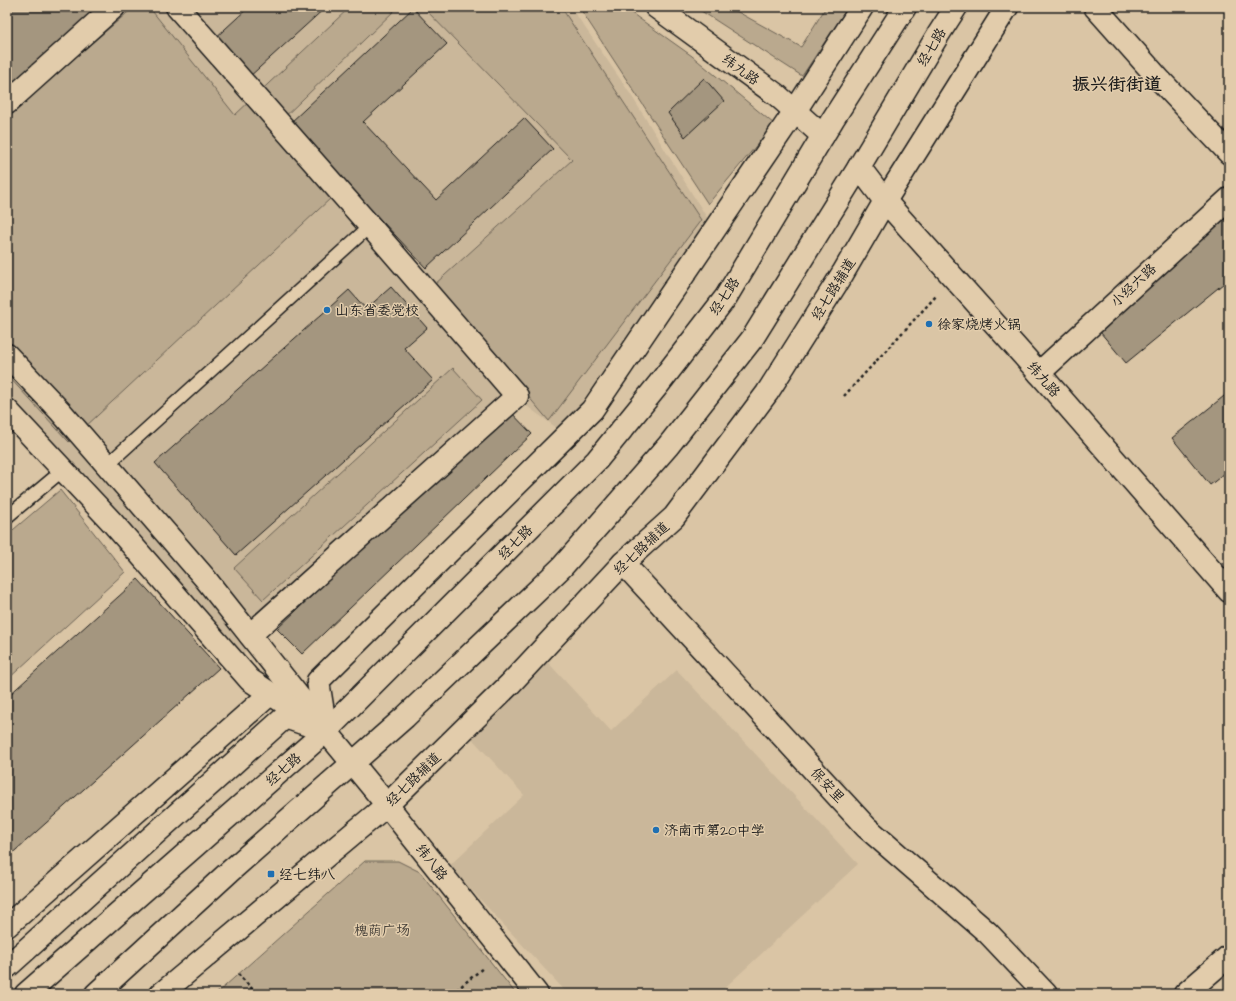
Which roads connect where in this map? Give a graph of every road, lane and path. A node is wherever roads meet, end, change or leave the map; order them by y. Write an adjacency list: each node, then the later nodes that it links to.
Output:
1 (114, 7): 9 (street)
2 (177, 7): 16 (street)
3 (656, 7): 10 (street, 纬九路)
4 (862, 7): 10 (street)
5 (905, 7): 11 (street, 经七路)
6 (956, 7): 13 (street, 经七路)
7 (1007, 7): 15 (street, 经七路辅道)
8 (1095, 7): 12 (street)
9 (7, 103)
10 (795, 111): 11 (street, 纬九路); 29 (street)
11 (823, 136): 29 (street, 经七路)
12 (1229, 153)
13 (859, 167): 15 (street, 纬九路); 30 (street, 经七路)
14 (1229, 199): 19 (street, 小经六路)
15 (885, 201): 17 (street, 纬九路); 25 (street, 经七路辅道)
16 (370, 226): 22 (lane); 27 (street)
17 (953, 277): 19 (street, 纬九路); 20 (path)
18 (7, 355): 22 (street)
19 (1038, 373): 26 (street, 纬九路)
20 (844, 396)
21 (7, 410): 23 (street)
22 (107, 464): 27 (street)
23 (63, 470): 24 (lane); 28 (street)
24 (7, 517)
25 (623, 563): 31 (street, 经七路辅道); 43 (street, 保安里)
26 (1229, 591)
27 (250, 635): 29 (street)
28 (270, 694): 29 (street); 32 (street)
29 (326, 731): 30 (street, 纬八路); 35 (street); 37 (street, 经七路)
30 (353, 762): 31 (street, 纬八路); 38 (street, 经七路)
31 (387, 804): 33 (street, 纬八路); 39 (street, 经七路辅道)
32 (7, 926)
33 (503, 951): 41 (path); 42 (street, 纬八路)
34 (1229, 956): 44 (street)
35 (7, 967)
36 (238, 974): 40 (path)
37 (26, 994)
38 (96, 994)
39 (161, 994)
40 (258, 994)
41 (452, 994)
42 (537, 994)
43 (1046, 994)
44 (1185, 994)

